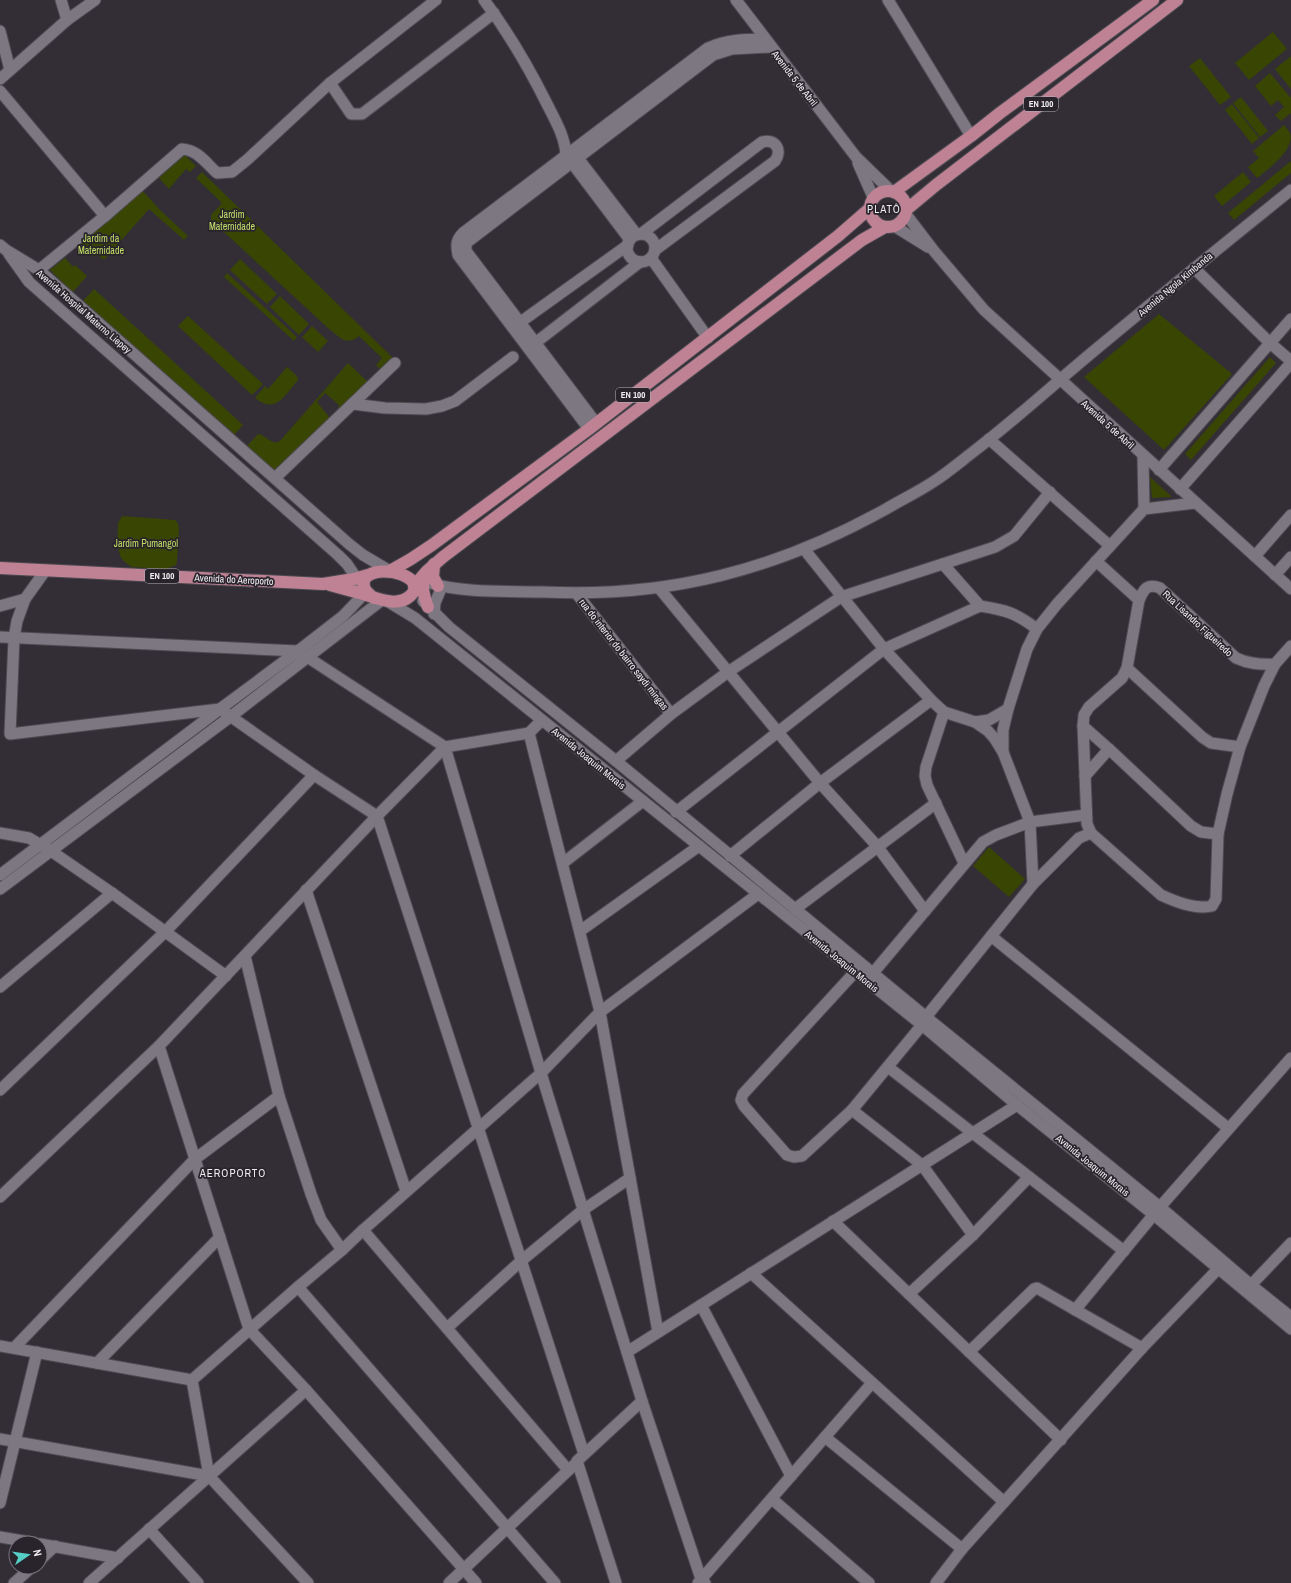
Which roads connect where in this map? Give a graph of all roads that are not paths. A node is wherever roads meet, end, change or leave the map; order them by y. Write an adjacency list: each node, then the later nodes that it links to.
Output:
1 (61, 0): 10 (street)
2 (95, 0): 10 (street)
3 (436, 0): 15 (street)
4 (484, 0): 9 (street)
5 (736, 0): 12 (street, Avenida 5 de Abril)
6 (888, 0): 19 (street)
7 (1152, 0): 17 (main road, EN 100)
8 (1177, 0): 18 (main road, EN 100)
9 (494, 13): 15 (street); 20 (street)
10 (67, 20): 13 (street)
11 (0, 31): 13 (street)
12 (768, 43): 20 (street); 21 (street, Avenida 5 de Abril)
13 (10, 70): 14 (street)
14 (0, 79)
15 (330, 83): 27 (street)
16 (0, 91): 27 (street)
17 (1000, 113): 18 (main road); 19 (main road, EN 100)
18 (1011, 127): 26 (main road, EN 100)
19 (971, 136): 23 (main road, EN 100)
20 (571, 154): 29 (street); 37 (street)
21 (856, 157): 23 (street, Avenida 5 de Abril); 24 (street, Avenida 5 de Abril)
22 (1291, 190): 34 (street, Avenida Ngola Kimbanda)
23 (893, 191): 24 (main road, EN 100); 26 (main road)
24 (873, 198): 25 (main road)
25 (870, 209): 28 (main road); 38 (main road, EN 100)
26 (905, 212): 28 (main road, EN 100); 31 (street, Avenida 5 de Abril)
27 (105, 216): 35 (street)
28 (889, 226): 31 (street, Avenida 5 de Abril); 69 (main road, EN 100)
29 (634, 239): 32 (street); 32 (street); 33 (street); 37 (street)
30 (3, 247): 35 (street, Avenida Hospital Materno Liepey); 49 (street, Avenida Hospital Materno Liepey)
31 (934, 251): 44 (street, Avenida 5 de Abril)
32 (653, 254): 33 (street); 38 (street)
33 (640, 262): 40 (street)
34 (1194, 268): 39 (street); 44 (street, Avenida Ngola Kimbanda)
35 (38, 270): 48 (street, Avenida Hospital Materno Liepey)
36 (1291, 319): 39 (street)
37 (516, 325): 40 (street)
38 (708, 338): 46 (main road, EN 100)
39 (1270, 343): 42 (street); 51 (street)
40 (532, 346): 46 (street)
41 (513, 357): 45 (street)
42 (1291, 362): 53 (street)
43 (395, 363): 45 (street)
44 (1060, 380): 47 (street, Avenida Ngola Kimbanda); 50 (street, Avenida 5 de Abril)
45 (353, 404): 52 (street)
46 (593, 426): 66 (main road, EN 100)
47 (989, 439): 54 (street); 59 (street, Avenida Ngola Kimbanda)
48 (235, 444): 49 (street); 52 (street, Avenida Hospital Materno Liepey)
49 (224, 455): 68 (street, Avenida Hospital Materno Liepey)
50 (1143, 456): 51 (street, Avenida 5 de Abril); 56 (street)
51 (1159, 470): 53 (street, Avenida 5 de Abril)
52 (275, 478): 66 (street, Avenida Hospital Materno Liepey)
53 (1180, 489): 55 (street, Avenida 5 de Abril)
54 (1050, 492): 58 (street); 63 (street)
55 (1195, 503): 56 (street); 60 (street, Avenida 5 de Abril)
56 (1144, 509): 58 (street)
57 (1291, 515): 60 (street)
58 (1110, 546): 62 (street)
59 (804, 549): 72 (street, Avenida Ngola Kimbanda); 76 (street)
60 (1255, 556): 67 (street, Avenida 5 de Abril)
61 (1291, 557): 67 (street)
62 (1096, 561): 78 (street); 82 (street)
63 (943, 564): 76 (street); 80 (street)
64 (0, 568): 65 (main road, Avenida do Aeroporto / EN 100)
65 (45, 571): 70 (main road, Avenida do Aeroporto / EN 100); 77 (street)
66 (390, 571): 68 (main road, EN 100); 69 (main road, EN 100)
67 (1275, 575): 73 (street, Avenida 5 de Abril)
68 (362, 577): 70 (main road, EN 100); 75 (main road)
69 (422, 581): 71 (street, Avenida Ngola Kimbanda); 71 (main road); 75 (main road, EN 100); 81 (main road)
70 (324, 584): 75 (main road, EN 100)
71 (439, 588): 74 (street, Avenida Ngola Kimbanda); 81 (street)
72 (659, 588): 74 (street, Avenida Ngola Kimbanda); 90 (street)
73 (1291, 589)
74 (577, 594): 95 (street, rua do interior do bairro saydi mingas)
75 (373, 596): 87 (street); 87 (street); 97 (street, Avenida Joaquim Morais)
76 (841, 597): 86 (street); 90 (street)
77 (25, 599): 79 (street); 84 (street)
78 (1139, 600): 88 (street, Rua Lisandro Figueiredo); 89 (street)
79 (0, 606)
80 (980, 606): 82 (street); 86 (street)
81 (431, 610): 107 (street, Avenida Joaquim Morais)
82 (1037, 629): 93 (street)
83 (0, 637): 84 (street)
84 (14, 638): 87 (street); 102 (street)
85 (1291, 646): 88 (street)
86 (884, 648): 91 (street); 101 (street)
87 (303, 655): 92 (street); 96 (street); 103 (street)
88 (1275, 664): 104 (street)
89 (1127, 668): 99 (street); 104 (street)
90 (728, 672): 95 (street); 101 (street)
91 (931, 700): 94 (street); 110 (street)
92 (220, 709): 96 (street); 102 (street); 120 (street)
93 (1008, 710): 98 (street); 106 (street)
94 (944, 712): 98 (street); 112 (street)
95 (671, 714): 107 (street)
96 (230, 717): 108 (street); 123 (street)
97 (542, 720): 100 (street); 111 (street, Avenida Joaquim Morais)
98 (975, 722): 106 (street)
99 (1083, 726): 105 (street); 109 (street)
100 (529, 733): 103 (street); 125 (street)
101 (778, 733): 110 (street); 113 (street)
102 (5, 734)
103 (445, 747): 115 (street); 148 (street)
104 (1240, 747): 119 (street)
105 (1110, 750): 109 (street); 119 (street)
106 (1003, 752): 116 (street)
107 (616, 761): 113 (street, Avenida Joaquim Morais)
108 (314, 775): 115 (street); 135 (street)
109 (1085, 776): 114 (street)
110 (820, 783): 122 (street); 124 (street)
111 (643, 801): 121 (street, Avenida Joaquim Morais); 125 (street)
112 (936, 803): 122 (street); 126 (street)
113 (676, 812): 124 (street, Avenida Joaquim Morais)
114 (1086, 815): 116 (street); 118 (street)
115 (377, 816): 130 (street); 153 (street)
116 (1030, 822): 126 (street); 128 (street)
117 (0, 833): 120 (street)
118 (1092, 833): 119 (street); 128 (street)
119 (1218, 834)
120 (40, 845): 123 (street); 127 (street)
121 (699, 846): 132 (street, Avenida Joaquim Morais); 136 (street)
122 (877, 846): 133 (street); 134 (street)
123 (50, 851): 129 (street); 131 (street)
124 (730, 856): 133 (street, Avenida Joaquim Morais)
125 (562, 863): 136 (street)
126 (964, 864): 134 (street)
127 (0, 875)
128 (1033, 884): 137 (street)
129 (0, 889)
130 (306, 890): 138 (street); 160 (street)
131 (112, 893): 135 (street); 142 (street)
132 (758, 894): 139 (street, Avenida Joaquim Morais); 143 (street)
133 (795, 909): 140 (street, Avenida Joaquim Morais)
134 (926, 911): 140 (street)
135 (166, 931): 141 (street); 149 (street)
136 (580, 931): 143 (street)
137 (991, 936): 144 (street); 154 (street)
138 (245, 956): 141 (street); 150 (street)
139 (855, 972): 144 (street, Avenida Joaquim Morais); 152 (street)
140 (873, 973): 144 (street, Avenida Joaquim Morais)
141 (226, 976): 145 (street)
142 (0, 987)
143 (600, 1012): 148 (street); 159 (street)
144 (924, 1021): 147 (street); 151 (street, Avenida Joaquim Morais); 163 (street, Avenida Joaquim Morais)
145 (159, 1046): 156 (street); 161 (street)
146 (1291, 1058): 154 (street)
147 (888, 1067): 152 (street); 155 (street)
148 (541, 1073): 153 (street); 162 (street)
149 (0, 1090)
150 (279, 1096): 156 (street); 169 (street)
151 (1017, 1105): 155 (street); 163 (street, Avenida Joaquim Morais)
152 (852, 1110): 157 (street)
153 (479, 1128): 160 (street); 171 (street)
154 (1228, 1128): 163 (street)
155 (972, 1133): 157 (street); 158 (street)
156 (195, 1159): 167 (street); 185 (street)
157 (922, 1165): 164 (street); 166 (street)
158 (1029, 1177): 166 (street); 170 (street)
159 (630, 1178): 162 (street); 183 (street)
160 (406, 1191): 165 (street)
161 (1, 1194)
162 (583, 1210): 171 (street); 188 (street)
163 (1157, 1211): 170 (street); 172 (street, Avenida Joaquim Morais); 174 (street, Avenida Joaquim Morais)
164 (834, 1222): 173 (street); 176 (street)
165 (363, 1230): 169 (street); 180 (street)
166 (973, 1235): 176 (street)
167 (220, 1237): 182 (street); 190 (street)
168 (1291, 1244): 174 (street)
169 (342, 1250): 175 (street)
170 (1124, 1251): 178 (street)
171 (521, 1261): 180 (street); 199 (street)
172 (1218, 1269): 181 (street, Avenida Joaquim Morais); 186 (street)
173 (751, 1273): 177 (street); 192 (street)
174 (1251, 1285): 179 (street, Avenida Joaquim Morais)
175 (298, 1287): 182 (street); 206 (street)
176 (909, 1294): 189 (street)
177 (701, 1305): 183 (street); 202 (street)
178 (1076, 1310): 186 (street); 189 (street)
179 (1291, 1317)
180 (447, 1328): 200 (street)
181 (1291, 1328)
182 (249, 1330): 191 (street); 193 (street)
183 (658, 1332): 188 (street)
184 (0, 1346): 185 (street)
185 (14, 1348): 187 (street)
186 (1142, 1348): 197 (street)
187 (37, 1352): 190 (street); 198 (street)
188 (627, 1352): 194 (street)
189 (969, 1352): 197 (street)
190 (98, 1363): 191 (street)
191 (192, 1380): 201 (street)
192 (872, 1383): 195 (street); 204 (street)
193 (306, 1390): 201 (street); 213 (street)
194 (642, 1401): 199 (street); 215 (street)
195 (825, 1437): 202 (street); 210 (street)
196 (0, 1439): 198 (street)
197 (1060, 1440): 204 (street)
198 (15, 1441): 201 (street); 205 (street)
199 (580, 1458): 200 (street); 223 (street)
200 (568, 1470): 206 (street)
201 (209, 1476): 207 (street); 219 (street)
202 (791, 1476): 203 (street)
203 (772, 1499): 215 (street); 224 (street)
204 (1004, 1502): 210 (street)
205 (0, 1503)
206 (507, 1528): 213 (street); 222 (street)
207 (149, 1530): 212 (street); 218 (street)
208 (48, 1545): 209 (street)
209 (55, 1546): 211 (street); 212 (street)
210 (962, 1549): 225 (street)
211 (48, 1553)
212 (118, 1558): 217 (street)
213 (464, 1570): 220 (street); 221 (street)
214 (23, 1575): 216 (street)
215 (701, 1582)
216 (14, 1583)
217 (89, 1583)
218 (198, 1583)
219 (308, 1583)
220 (449, 1583)
221 (476, 1583)
222 (555, 1583)
223 (616, 1583)
224 (869, 1583)
225 (936, 1583)

